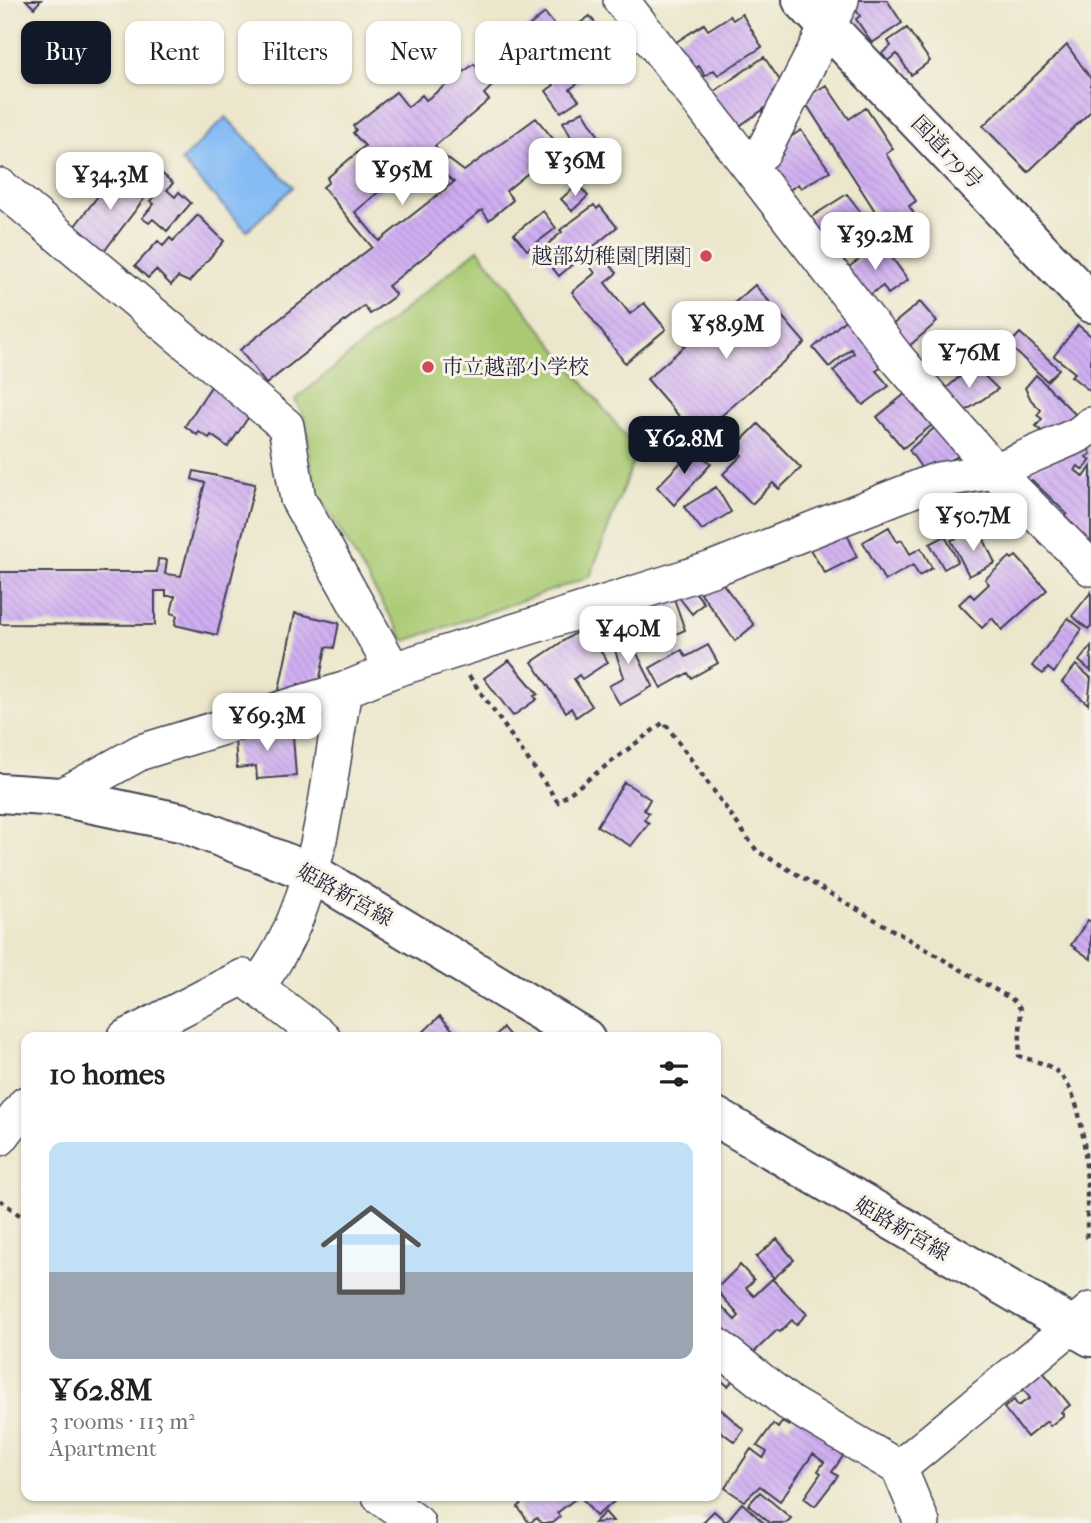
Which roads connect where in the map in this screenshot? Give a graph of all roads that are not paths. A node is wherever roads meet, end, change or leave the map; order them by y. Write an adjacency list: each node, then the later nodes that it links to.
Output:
1 (621, 0): 3 (street)
2 (823, 9): 3 (street); 5 (main road, 国道179号)
3 (747, 161): 7 (street)
4 (0, 186): 9 (street)
5 (1091, 303)
6 (1091, 425): 7 (street)
7 (995, 471): 8 (street); 9 (street)
8 (1091, 568)
9 (393, 670): 10 (street)
10 (344, 690): 12 (street); 13 (street)
11 (0, 793): 12 (main road, 姫路新宮線)
12 (60, 797): 13 (main road, 姫路新宮線)
13 (312, 873): 14 (street); 17 (main road, 姫路新宮線)
14 (256, 987): 15 (street); 16 (street)
15 (137, 1032)
16 (315, 1032)
17 (575, 1032)
18 (21, 1111): 20 (street)
19 (721, 1120): 21 (main road, 姫路新宮線)
20 (0, 1138)
21 (1084, 1325): 23 (street)
22 (721, 1349): 23 (street)
23 (899, 1468): 26 (street)
24 (387, 1501): 25 (street)
25 (417, 1523)
26 (922, 1523)

